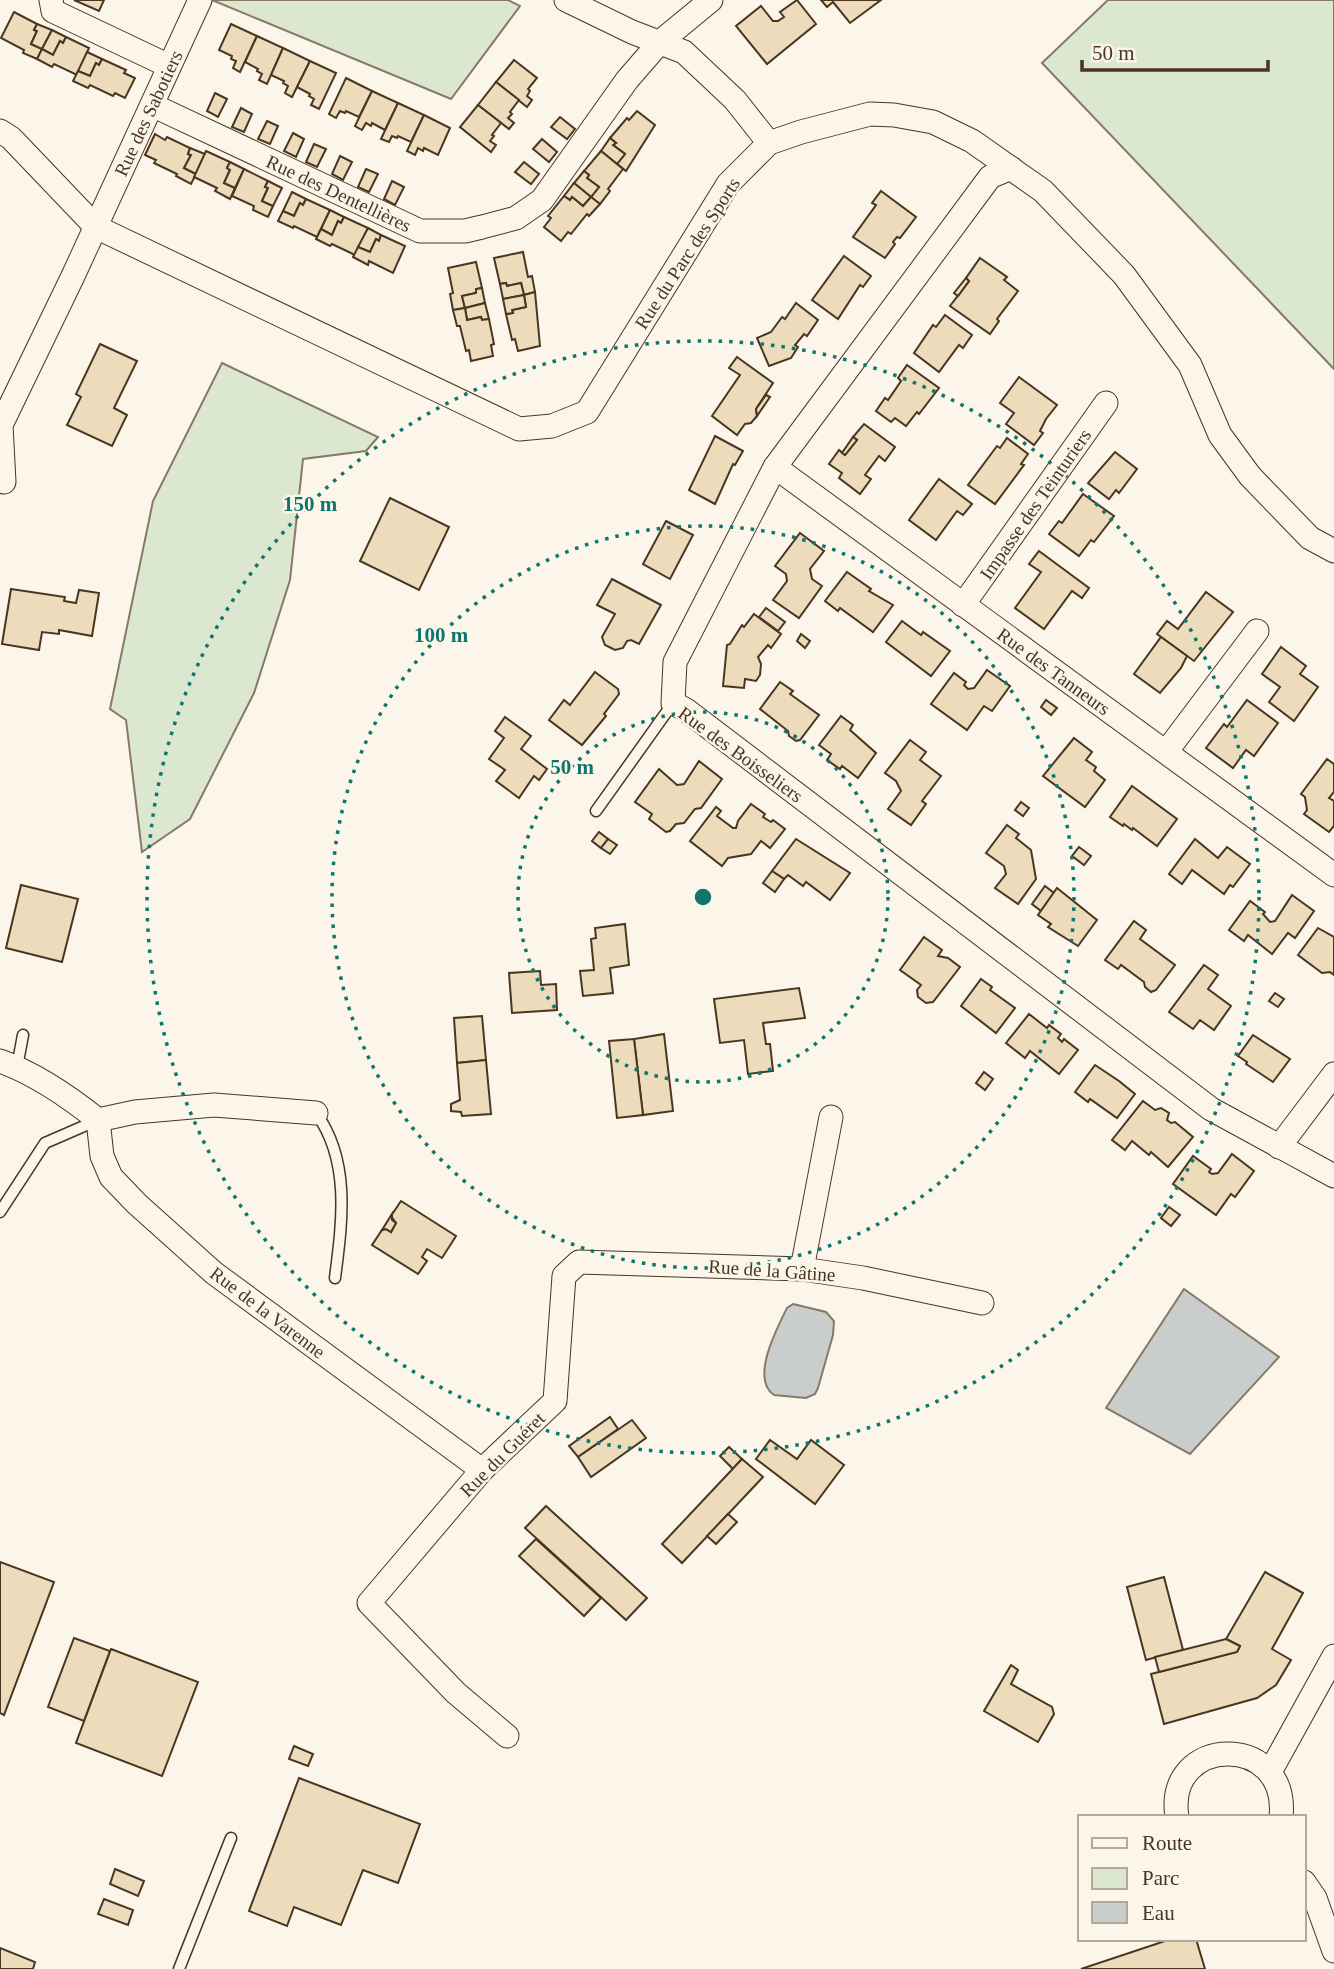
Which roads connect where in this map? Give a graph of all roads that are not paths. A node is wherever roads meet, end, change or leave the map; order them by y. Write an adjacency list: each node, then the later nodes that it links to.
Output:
1 (51, 0): 6 (street)
2 (200, 0): 6 (street, Rue des Sabotiers)
3 (566, 0): 5 (street)
4 (712, 0): 5 (street, Rue des Dentellières)
5 (660, 42): 7 (street, Rue des Dentellières); 9 (street)
6 (169, 66): 7 (street, Rue des Sabotiers)
7 (152, 105): 11 (street, Rue des Sabotiers)
8 (0, 131): 11 (street, Rue du Parc des Sports)
9 (769, 143): 10 (street, Rue du Parc des Sports); 11 (street, Rue du Parc des Sports)
10 (1011, 168): 13 (street, Rue des Boisseliers); 15 (street, Rue du Parc des Sports)
11 (96, 227): 14 (street, Rue des Sabotiers)
12 (1106, 403): 16 (street, Impasse des Teinturiers)
13 (775, 467): 16 (street, Rue des Tanneurs); 18 (street, Rue des Boisseliers)
14 (4, 482)
15 (1334, 551)
16 (963, 605): 19 (street, Rue des Tanneurs)
17 (1257, 631): 19 (street)
18 (673, 704): 20 (lane); 28 (street, Rue des Boisseliers)
19 (1166, 752): 21 (street, Rue des Tanneurs)
20 (596, 811)
21 (1333, 872)
22 (23, 1035): 23 (lane)
23 (8, 1064): 27 (street)
24 (1334, 1074): 28 (street)
25 (316, 1113): 27 (street); 33 (lane)
26 (831, 1117): 31 (street)
27 (98, 1119): 30 (lane); 35 (street, Rue de la Varenne)
28 (1279, 1147): 29 (street, Rue des Boisseliers)
29 (1334, 1176)
30 (0, 1212)
31 (802, 1269): 32 (street, Rue de la Gâtine); 34 (street, Rue de la Gâtine)
32 (564, 1276): 35 (street, Rue du Guéret)
33 (335, 1279)
34 (982, 1303)
35 (482, 1470): 37 (street, Rue du Guéret)
36 (1334, 1656): 38 (street)
37 (508, 1736)
38 (1270, 1772): 39 (street); 40 (street)
39 (1177, 1815)
40 (1281, 1815)
41 (231, 1838): 44 (lane)
42 (1306, 1885): 43 (street)
43 (1334, 1951)
44 (179, 1969)

